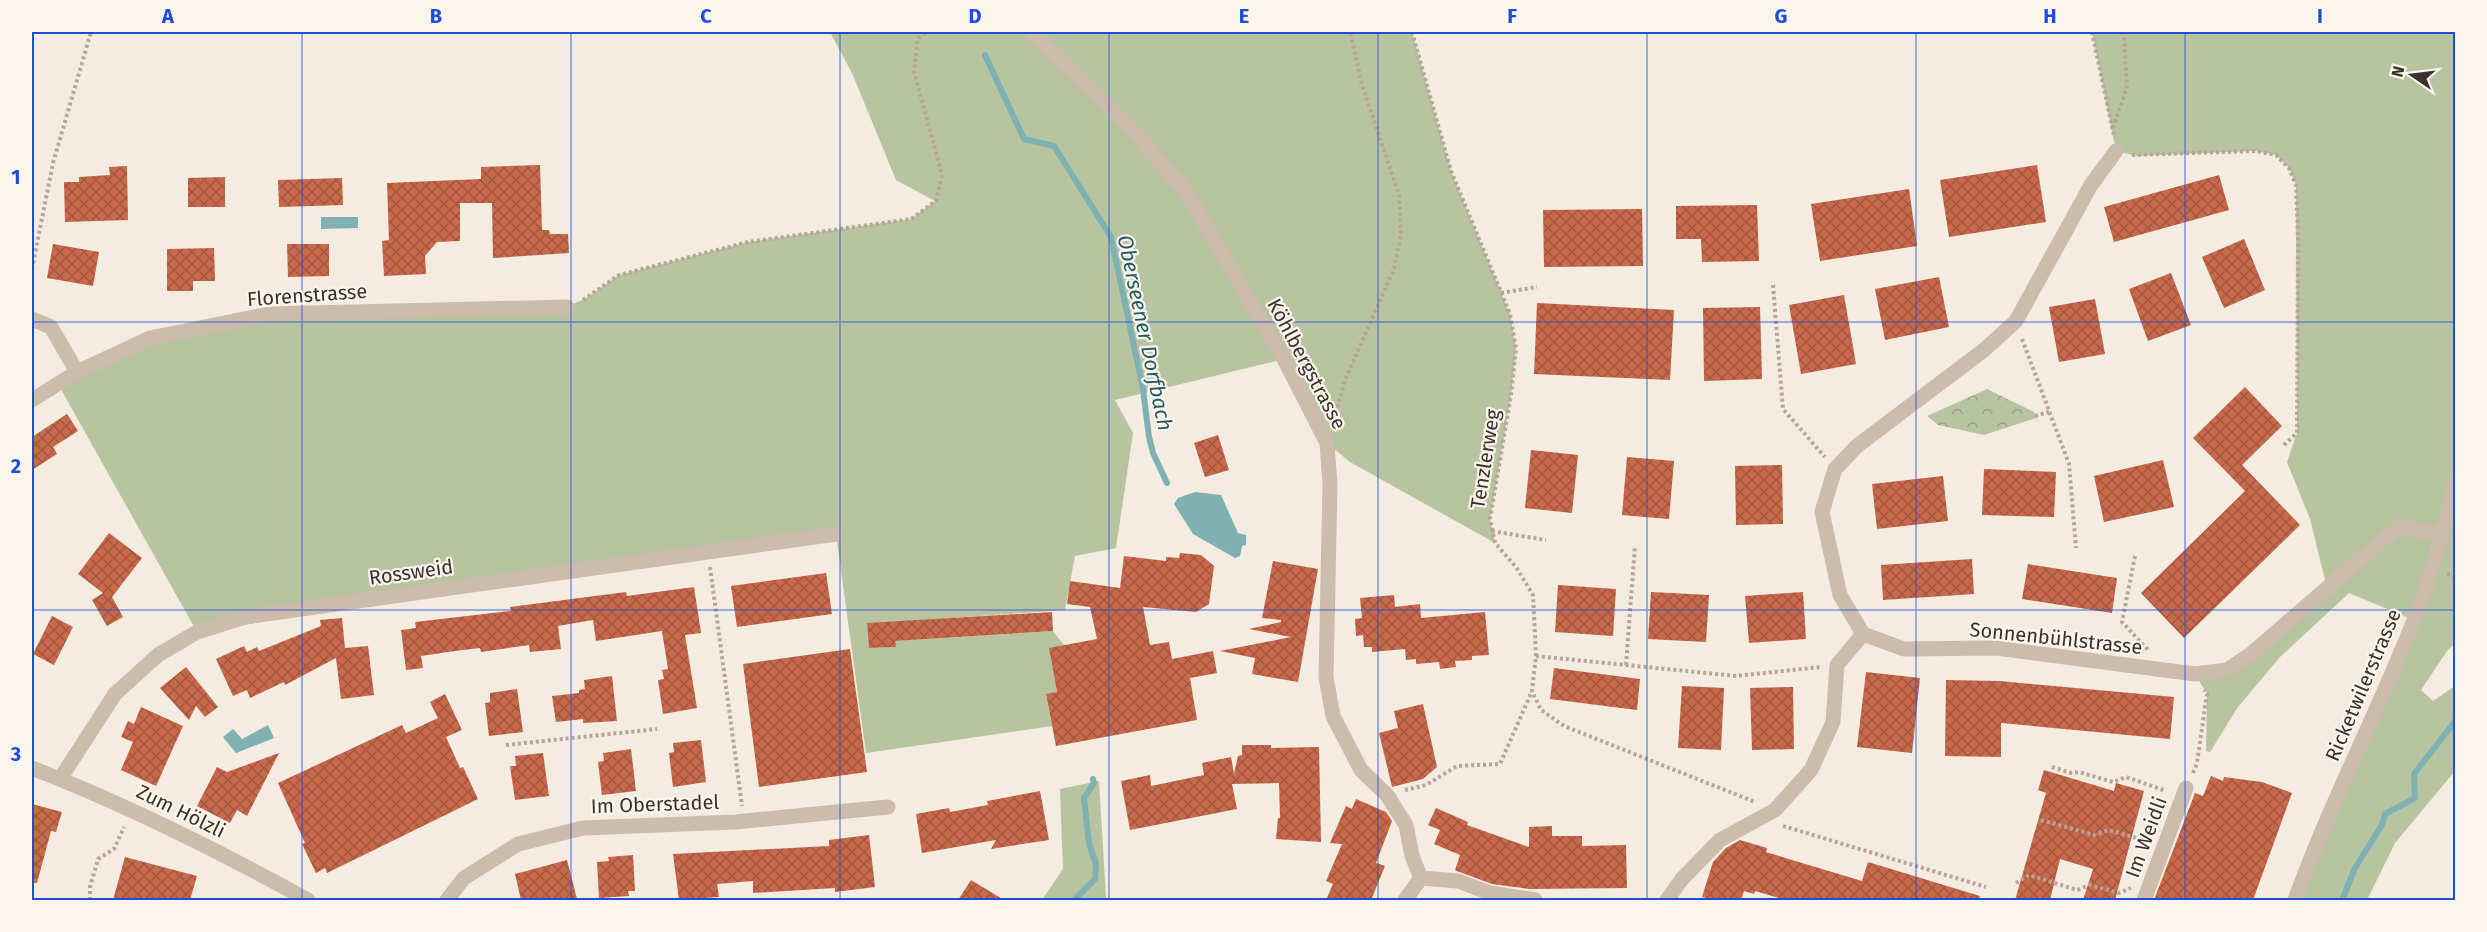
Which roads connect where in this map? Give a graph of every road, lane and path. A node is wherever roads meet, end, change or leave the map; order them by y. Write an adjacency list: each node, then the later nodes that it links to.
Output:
1 (91, 32): 10 (path)
2 (927, 32): 14 (path)
3 (1032, 32): 21 (street, Köhlbergstrasse)
4 (1350, 32): 21 (path)
5 (1412, 32): 13 (path, Tenzlerweg)
6 (2092, 32): 8 (path)
7 (2124, 32): 8 (path)
8 (2113, 128): 9 (path)
9 (2116, 151): 16 (street); 22 (path)
10 (32, 269)
11 (1773, 285): 23 (path)
12 (1537, 287): 13 (path)
13 (1501, 293): 25 (path, Tenzlerweg)
14 (567, 307): 17 (street, Florenstrasse)
15 (32, 319): 17 (street)
16 (2016, 321): 19 (path); 23 (street)
17 (77, 372): 18 (street, Florenstrasse)
18 (32, 400)
19 (2049, 412): 20 (path); 30 (path)
20 (2035, 416)
21 (1327, 443): 54 (street, Köhlbergstrasse)
22 (2283, 446)
23 (1835, 469): 33 (street)
24 (2456, 481): 27 (street, Ricketwilerstrasse)
25 (1492, 531): 28 (path); 34 (path, Tenzlerweg)
26 (836, 534): 44 (street, Rossweid)
27 (2441, 535): 38 (street, Sonnenbühlstrasse); 65 (street, Ricketwilerstrasse)
28 (1546, 540)
29 (1635, 546): 35 (path)
30 (2076, 548)
31 (2135, 556): 37 (path)
32 (711, 570): 47 (path)
33 (1863, 634): 36 (street); 37 (street, Sonnenbühlstrasse)
34 (1536, 656): 35 (path); 39 (path, Tenzlerweg)
35 (1626, 665): 36 (path)
36 (1837, 665): 49 (street)
37 (2168, 671): 38 (street, Sonnenbühlstrasse)
38 (2195, 674): 46 (path)
39 (1532, 691): 45 (path, Tenzlerweg); 49 (path)
40 (657, 729): 41 (path)
41 (506, 745)
42 (2052, 767): 46 (path)
43 (32, 768): 44 (street, Zum Hölzli)
44 (60, 779): 50 (street, Zum Hölzli)
45 (1416, 788)
46 (2185, 792): 53 (street, Im Weidli)
47 (741, 795)
48 (888, 807): 60 (street, Im Oberstadel)
49 (1775, 810): 51 (street)
50 (131, 811): 58 (path); 59 (street, Zum Hölzli)
51 (1759, 819): 57 (path); 63 (street)
52 (2041, 820): 53 (path)
53 (2171, 829): 56 (street, Im Weidli)
54 (1421, 878): 61 (street); 62 (street)
55 (2016, 883): 56 (path)
56 (2151, 884): 64 (street, Im Weidli)
57 (1986, 887)
58 (90, 900)
59 (308, 900)
60 (447, 900)
61 (1406, 900)
62 (1535, 900)
63 (1667, 900)
64 (2144, 900)
65 (2295, 900)

